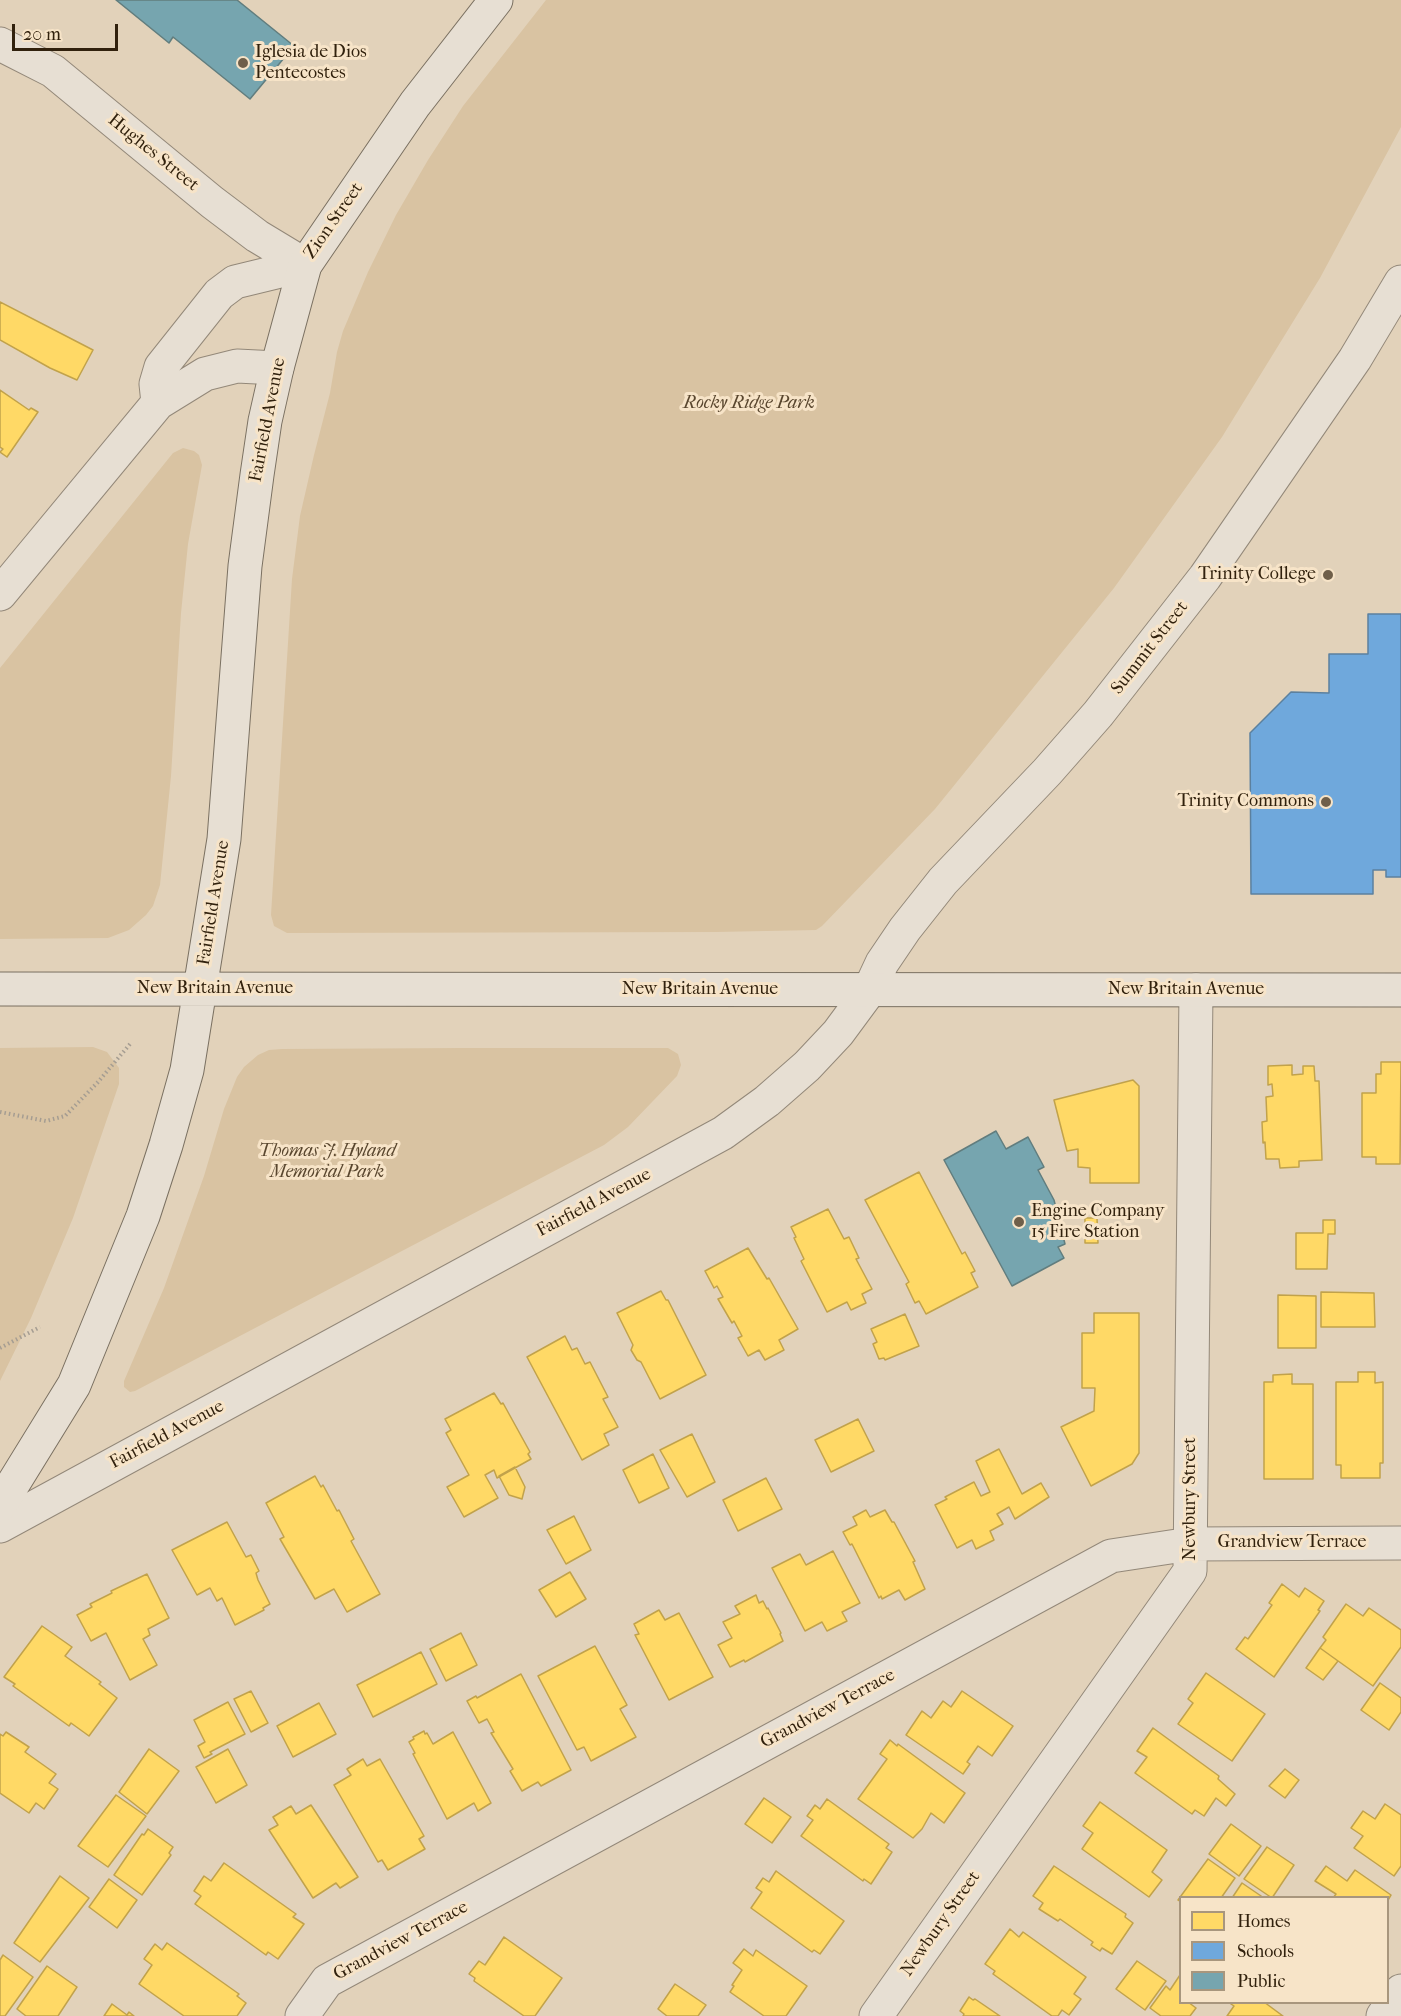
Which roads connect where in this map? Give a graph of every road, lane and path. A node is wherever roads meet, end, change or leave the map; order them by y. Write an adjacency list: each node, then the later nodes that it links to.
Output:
1 (495, 0): 3 (street, Zion Street)
2 (0, 44): 3 (street, Hughes Street)
3 (305, 265): 5 (street, Fairfield Avenue); 6 (street, Zion Street)
4 (1401, 282): 12 (street, Summit Street)
5 (277, 368): 6 (street); 9 (street, Fairfield Avenue)
6 (158, 403): 7 (street)
7 (0, 594)
8 (0, 989): 9 (street, New Britain Avenue)
9 (201, 989): 12 (street, New Britain Avenue); 17 (street, Fairfield Avenue)
10 (1196, 990): 11 (street, New Britain Avenue); 12 (street, New Britain Avenue); 20 (street, Newbury Street)
11 (1401, 990)
12 (869, 991): 18 (street, Fairfield Avenue)
13 (130, 1044): 14 (path)
14 (0, 1112)
15 (40, 1327): 16 (path)
16 (0, 1348)
17 (0, 1505)
18 (0, 1526)
19 (1401, 1543): 20 (street, Grandview Terrace)
20 (1190, 1544): 22 (street, Grandview Terrace); 23 (street, Newbury Street)
21 (1401, 1991): 24 (street)
22 (302, 2016)
23 (876, 2016)
24 (1383, 2016)

